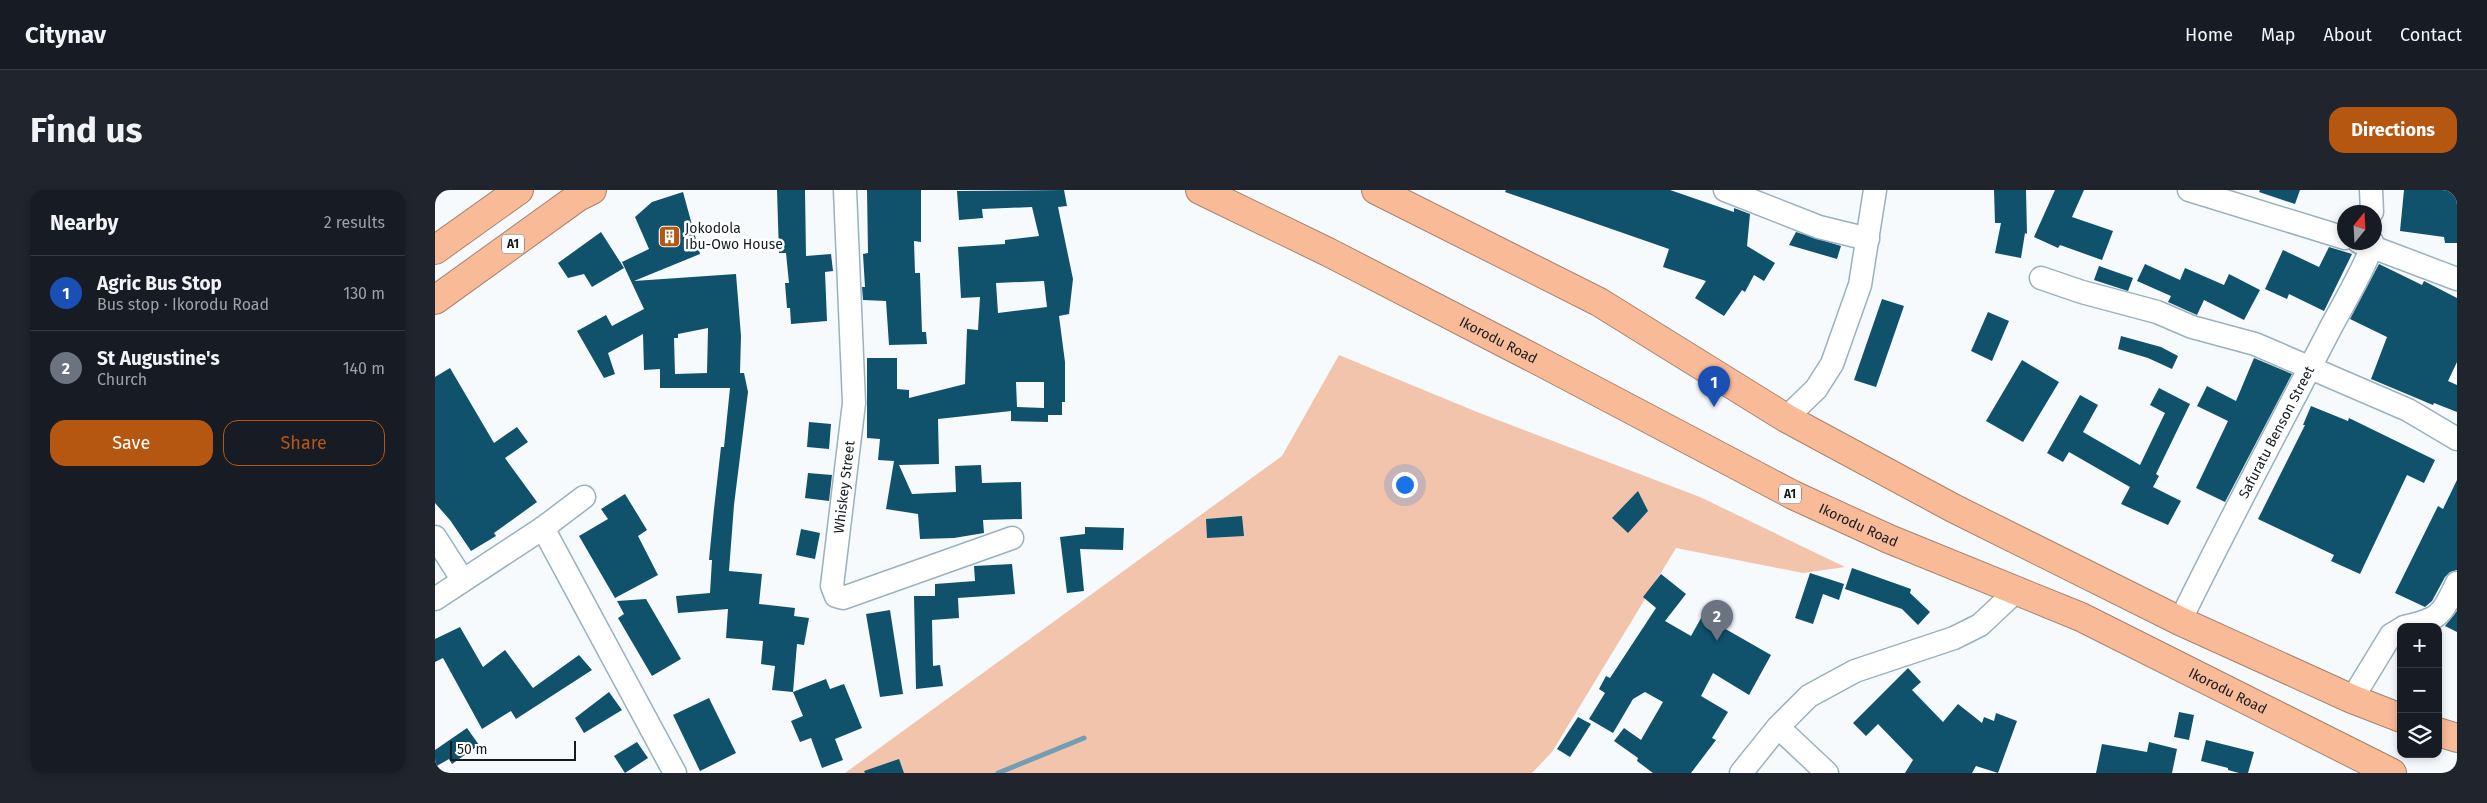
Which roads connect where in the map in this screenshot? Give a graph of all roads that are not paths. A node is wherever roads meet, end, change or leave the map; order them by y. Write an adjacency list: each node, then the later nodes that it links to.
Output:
1 (519, 190): 13 (highway)
2 (592, 190): 18 (highway, A1)
3 (845, 190): 25 (street, Whiskey Street)
4 (1199, 190): 28 (highway, Ikorodu Road / A1)
5 (1376, 190): 20 (highway)
6 (1725, 190): 12 (street)
7 (1875, 190): 12 (street)
8 (2189, 190): 11 (street)
9 (2371, 190): 10 (street)
10 (2372, 205)
11 (2337, 236)
12 (1868, 239): 20 (street)
13 (435, 250)
14 (2365, 250): 19 (street, Safuratu Benson Street)
15 (2382, 250): 17 (street)
16 (2041, 278): 19 (street)
17 (2457, 279)
18 (435, 300)
19 (2311, 366): 21 (street); 30 (street, Safuratu Benson Street)
20 (1786, 418): 30 (highway)
21 (2457, 439)
22 (584, 497): 23 (street)
23 (543, 528): 26 (street); 38 (street)
24 (435, 537): 26 (street)
25 (1012, 538)
26 (462, 579): 29 (street)
27 (2457, 583): 31 (street)
28 (2020, 591): 35 (street); 41 (highway, Ikorodu Road / A1)
29 (435, 599)
30 (2180, 621): 33 (highway)
31 (2426, 623)
32 (2397, 631): 33 (street)
33 (2352, 700): 34 (highway)
34 (2397, 717)
35 (1778, 727): 39 (street); 40 (street)
36 (2442, 733): 37 (highway)
37 (2457, 738)
38 (675, 773)
39 (1741, 773)
40 (1827, 773)
41 (2392, 773)

